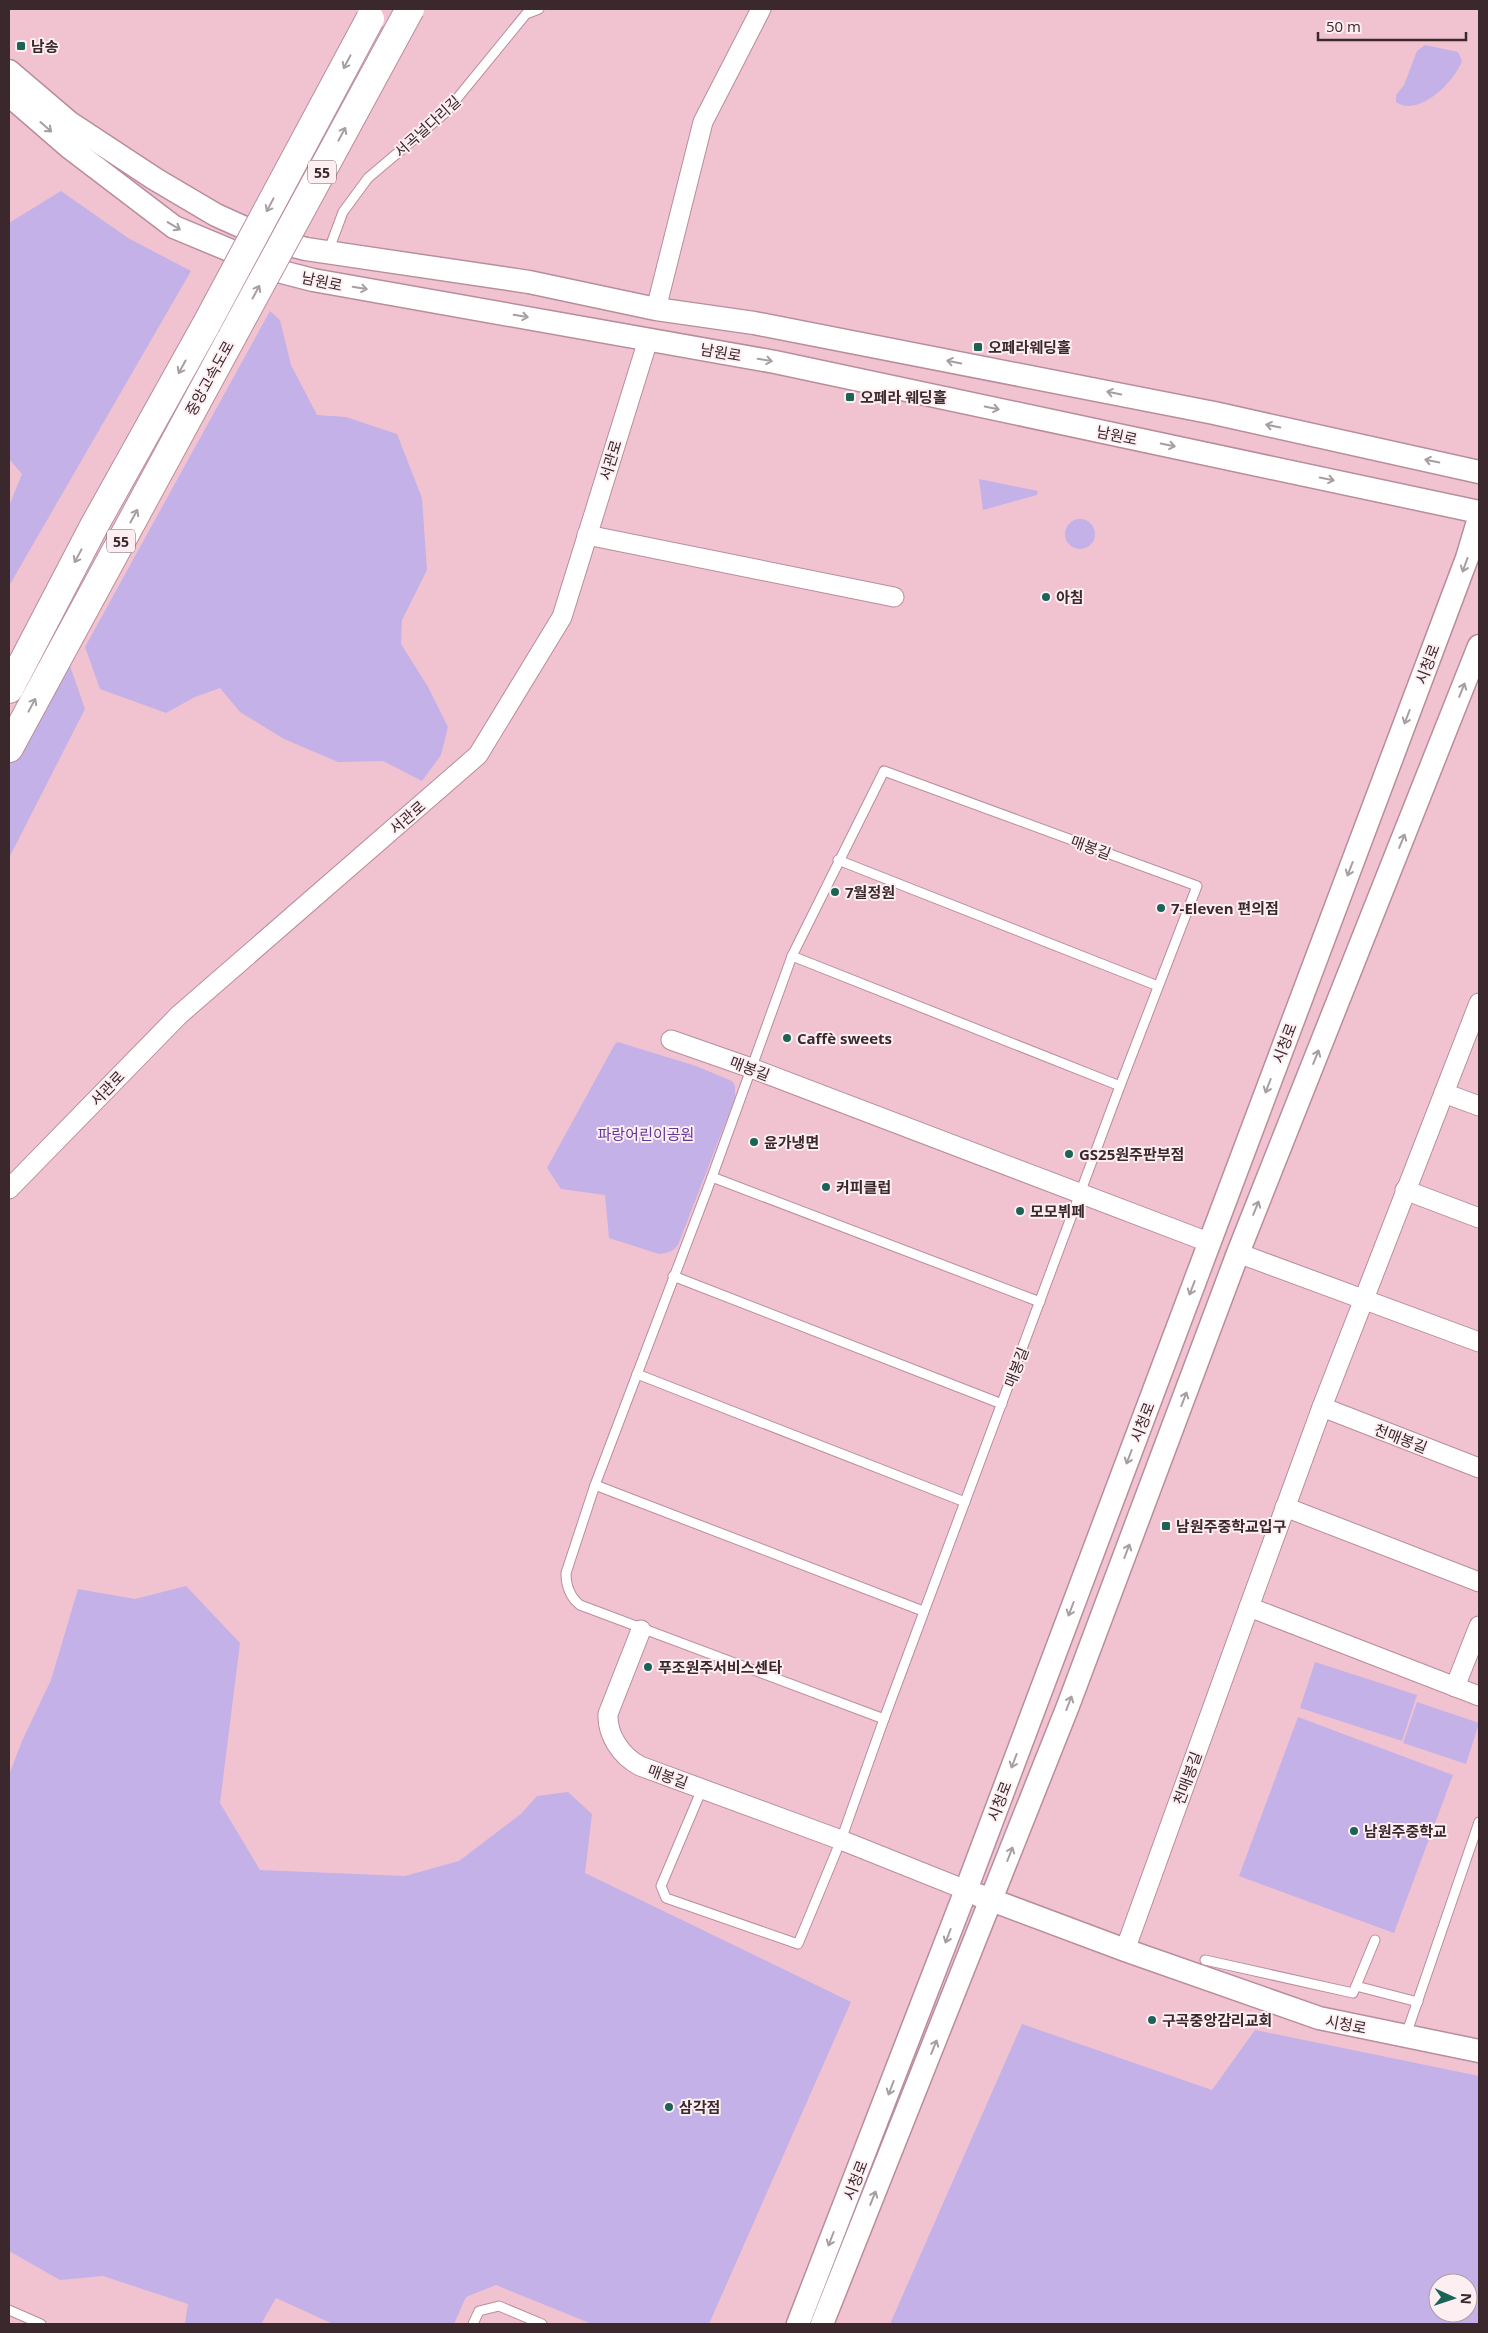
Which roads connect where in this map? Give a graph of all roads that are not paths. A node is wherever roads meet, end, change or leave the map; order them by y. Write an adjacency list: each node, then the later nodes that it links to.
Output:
1 (410, 9): 18 (highway, 중앙고속도로 / 55, one-way to 1, bridge)
2 (539, 9): 4 (lane, 서곡널다리길)
3 (761, 9): 9 (street)
4 (523, 11): 8 (lane, 서곡널다리길)
5 (373, 14): 17 (highway, 중앙고속도로 / 55, one-way to 17, bridge)
6 (9, 71): 8 (street, 남원로)
7 (9, 95): 10 (street, 남원로, one-way to 10)
8 (328, 252): 9 (street, 남원로)
9 (656, 309): 10 (street); 11 (street, 남원로, one-way to 9)
10 (648, 340): 12 (street, 남원로, one-way to 12); 14 (street, 서관로)
11 (1479, 472)
12 (1479, 512)
13 (1479, 518): 33 (street, 시청로, one-way to 33)
14 (587, 535): 15 (street); 29 (street, 서관로)
15 (894, 596)
16 (1479, 646): 34 (street, 시청로, one-way to 16)
17 (9, 689)
18 (9, 748)
19 (838, 860): 20 (lane); 21 (lane); 21 (lane, 매봉길)
20 (792, 956): 24 (lane); 25 (lane)
21 (1158, 986): 25 (lane, 매봉길)
22 (1479, 1002): 26 (street, 천매봉길)
23 (671, 1040): 24 (street, 매봉길)
24 (751, 1068): 28 (lane); 31 (street, 매봉길)
25 (1120, 1086): 31 (lane, 매봉길)
26 (1444, 1093): 27 (street); 30 (street, 천매봉길)
27 (1479, 1106)
28 (712, 1177): 35 (lane); 37 (lane)
29 (9, 1189)
30 (1405, 1190): 32 (street); 36 (street, 천매봉길)
31 (1080, 1194): 33 (street); 37 (lane, 매봉길)
32 (1479, 1218)
33 (1208, 1242): 34 (street); 57 (street, 시청로, one-way to 57)
34 (1238, 1253): 36 (street); 58 (street, 시청로, one-way to 34)
35 (674, 1276): 39 (lane); 40 (lane, 매봉길)
36 (1364, 1299): 38 (street); 41 (street, 천매봉길)
37 (1040, 1302): 40 (lane, 매봉길)
38 (1479, 1342)
39 (637, 1374): 43 (lane); 44 (lane)
40 (1002, 1404): 44 (lane, 매봉길)
41 (1322, 1407): 42 (street, 천매봉길); 45 (street, 천매봉길)
42 (1479, 1468)
43 (594, 1485): 48 (lane); 50 (lane)
44 (965, 1502): 48 (lane, 매봉길)
45 (1285, 1507): 46 (street); 47 (street, 천매봉길)
46 (1479, 1582)
47 (1249, 1607): 51 (street); 60 (street, 천매봉길)
48 (923, 1611): 53 (lane, 매봉길)
49 (1479, 1626): 51 (street)
50 (641, 1630): 53 (lane); 54 (street, 매봉길)
51 (1455, 1687): 52 (street)
52 (1479, 1696)
53 (884, 1719): 56 (lane, 매봉길)
54 (702, 1789): 56 (street, 매봉길); 56 (lane, 매봉길)
55 (1479, 1822): 63 (lane)
56 (841, 1840): 57 (street)
57 (966, 1890): 58 (street); 70 (street, 시청로, one-way to 70)
58 (992, 1900): 60 (street, 시청로); 71 (street, 시청로, one-way to 58)
59 (1375, 1940): 62 (lane)
60 (1125, 1950): 64 (street, 시청로)
61 (1205, 1960): 62 (lane)
62 (1356, 1986): 63 (lane)
63 (1418, 2002): 64 (lane)
64 (1406, 2036): 65 (street, 시청로)
65 (1479, 2051)
66 (9, 2310): 67 (lane)
67 (41, 2324)
68 (473, 2324): 69 (lane)
69 (542, 2324)
70 (798, 2324)
71 (822, 2324)

